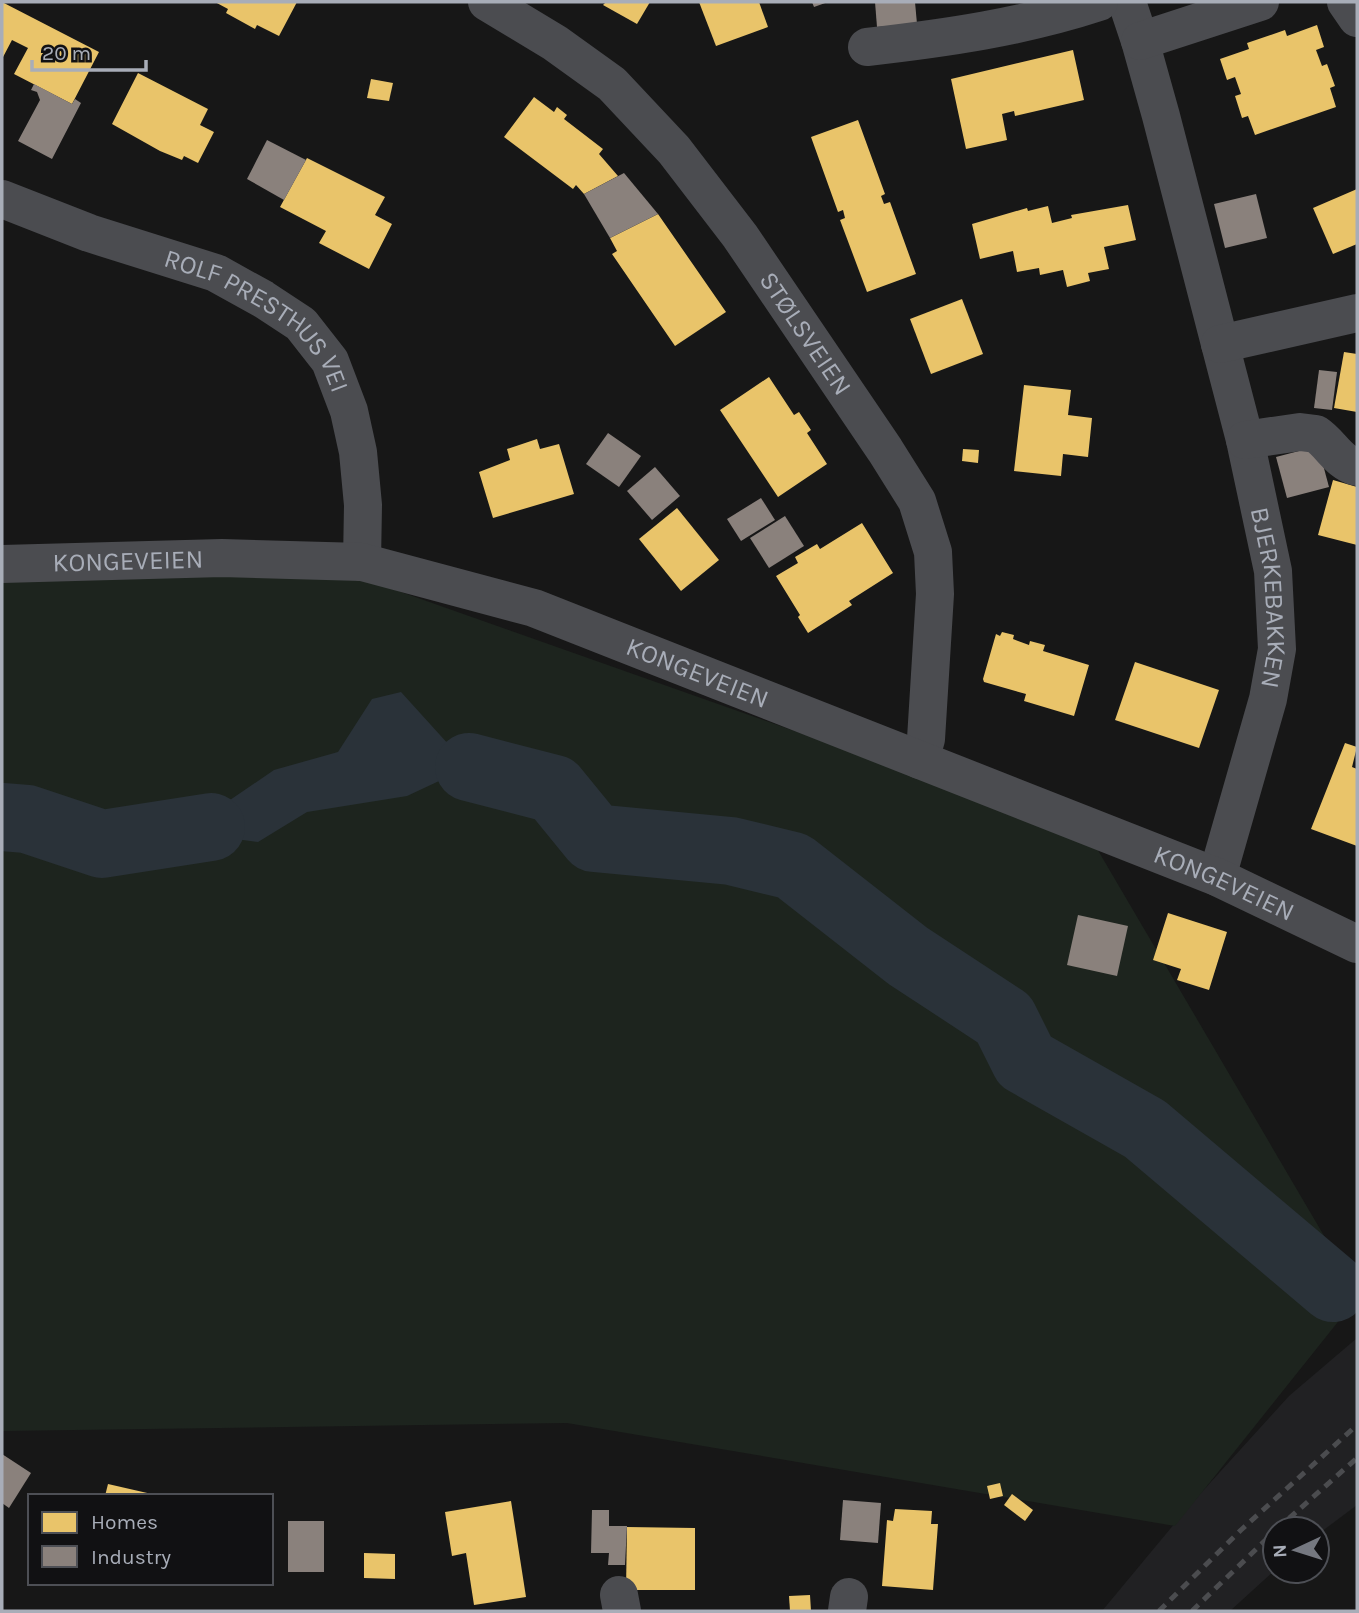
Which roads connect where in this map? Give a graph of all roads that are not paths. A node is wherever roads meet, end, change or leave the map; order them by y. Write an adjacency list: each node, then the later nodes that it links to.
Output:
1 (487, 2): 16 (street, STØLSVEIEN)
2 (1100, 2): 8 (street)
3 (1126, 2): 7 (street, BJERKEBAKKEN)
4 (1260, 2): 7 (street)
5 (1346, 2): 6 (street)
6 (1357, 18)
7 (1140, 41): 11 (street, BJERKEBAKKEN)
8 (867, 47)
9 (2, 199): 14 (street, ROLF PRESTHUS VEI)
10 (1357, 313): 11 (street)
11 (1220, 344): 12 (street, BJERKEBAKKEN)
12 (1245, 440): 13 (street); 17 (street, BJERKEBAKKEN)
13 (1357, 467)
14 (362, 562): 15 (street, KONGEVEIEN); 16 (street, KONGEVEIEN)
15 (2, 564)
16 (920, 760): 17 (street, KONGEVEIEN)
17 (1217, 877): 18 (street, KONGEVEIEN)
18 (1357, 944)

